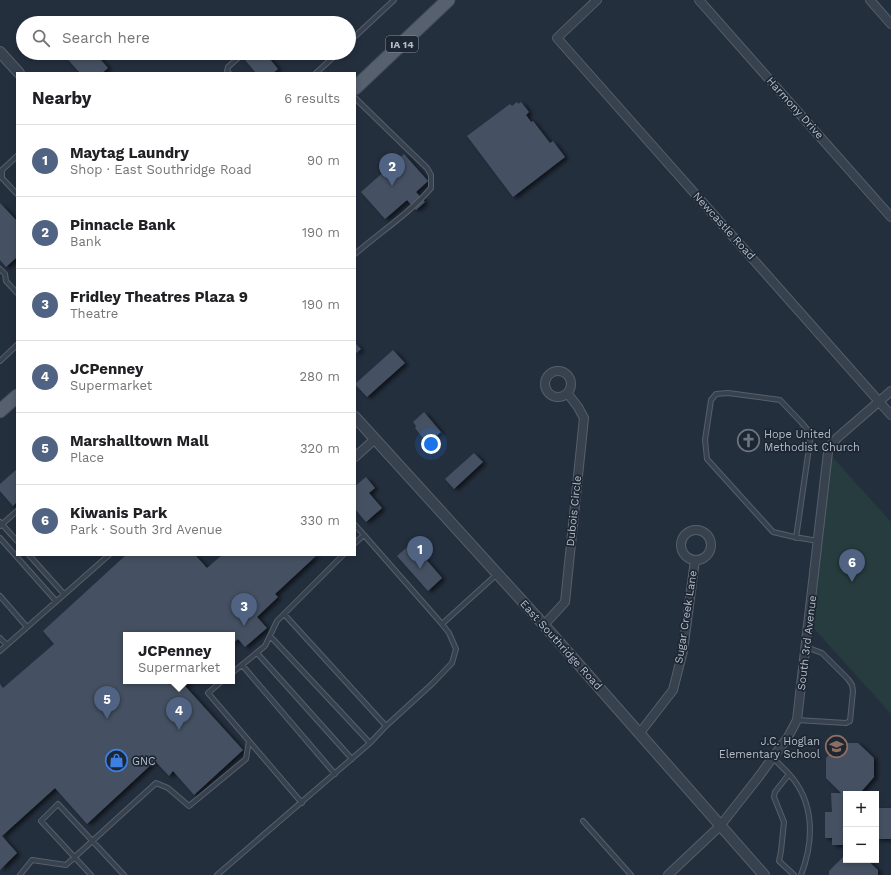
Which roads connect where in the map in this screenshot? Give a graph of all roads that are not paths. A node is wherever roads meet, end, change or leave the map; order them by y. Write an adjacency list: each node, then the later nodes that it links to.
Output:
1 (394, 0): 7 (lane)
2 (448, 0): 14 (main road, IA 14)
3 (598, 0): 27 (street, Newcastle Road)
4 (699, 0): 18 (street, Harmony Drive)
5 (870, 0): 6 (street)
6 (891, 24)
7 (356, 35)
8 (0, 52): 11 (street)
9 (236, 60): 12 (lane)
10 (330, 60): 13 (lane)
11 (18, 72)
12 (228, 72)
13 (317, 72)
14 (356, 87)
15 (356, 99): 19 (lane)
16 (16, 157): 17 (lane)
17 (16, 193)
18 (891, 217)
19 (356, 253)
20 (0, 269): 21 (lane)
21 (16, 291)
22 (16, 346): 23 (lane)
23 (0, 360)
24 (891, 391): 27 (street, South 3rd Avenue)
25 (568, 394): 52 (street, Dubois Circle)
26 (16, 397): 28 (main road)
27 (879, 401): 29 (street, Newcastle Road); 40 (street, South 3rd Avenue)
28 (0, 411)
29 (891, 415)
30 (356, 418): 31 (street, East Southridge Road)
31 (375, 440): 32 (street); 46 (street, East Southridge Road)
32 (356, 456)
33 (16, 512): 34 (lane)
34 (1, 524): 39 (lane)
35 (356, 526): 36 (lane)
36 (364, 535): 41 (lane); 51 (lane)
37 (0, 538): 49 (lane)
38 (796, 538): 38 (lane); 40 (lane)
39 (16, 540)
40 (818, 541): 57 (street, South 3rd Avenue)
41 (356, 543)
42 (30, 556): 47 (lane)
43 (108, 556): 47 (lane)
44 (342, 556): 50 (lane)
45 (695, 560): 65 (street, Sugar Creek Lane)
46 (497, 574): 51 (lane); 52 (street, East Southridge Road)
47 (64, 594): 49 (lane)
48 (0, 596): 53 (lane)
49 (56, 601): 53 (lane)
50 (284, 614): 54 (lane); 64 (lane)
51 (442, 624): 64 (lane)
52 (544, 626): 65 (street, East Southridge Road)
53 (27, 627): 56 (lane)
54 (270, 636): 59 (lane); 67 (lane)
55 (0, 638): 56 (lane)
56 (7, 646): 58 (lane)
57 (806, 648): 63 (street, South 3rd Avenue); 63 (lane)
58 (0, 651)
59 (257, 653): 60 (lane); 69 (lane)
60 (242, 665): 61 (lane); 70 (lane)
61 (235, 671)
62 (218, 684): 66 (lane)
63 (797, 720): 68 (street, South 3rd Avenue)
64 (386, 726): 67 (lane)
65 (639, 734): 74 (street, East Southridge Road)
66 (249, 741): 72 (lane); 75 (lane)
67 (370, 743): 69 (lane)
68 (773, 758): 71 (lane); 74 (street, South 3rd Avenue)
69 (352, 759): 70 (lane)
70 (335, 774): 72 (lane)
71 (789, 774): 84 (lane); 85 (lane)
72 (302, 803): 80 (lane)
73 (583, 821): 81 (lane)
74 (720, 826): 82 (street, South 3rd Avenue); 83 (street, East Southridge Road)
75 (93, 841): 76 (lane); 76 (lane); 79 (lane)
76 (75, 857): 77 (lane); 78 (lane)
77 (20, 875)
78 (92, 875)
79 (124, 875)
80 (217, 875)
81 (631, 875)
82 (668, 875)
83 (764, 875)
84 (794, 875)
85 (801, 875)

